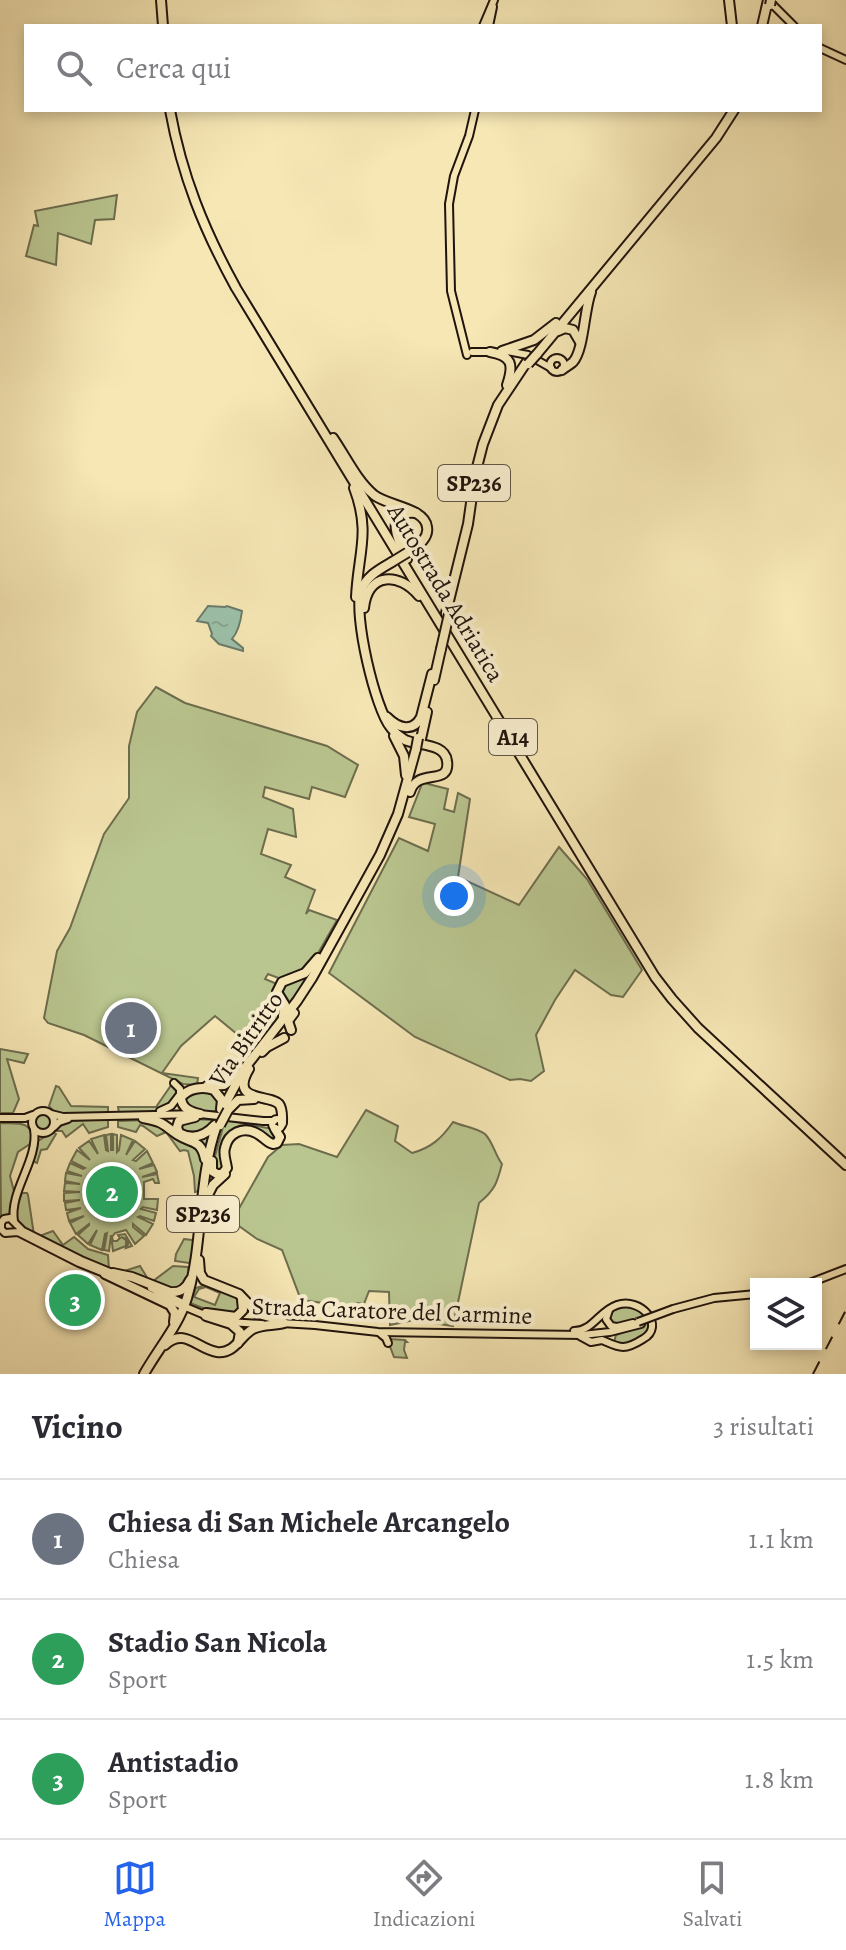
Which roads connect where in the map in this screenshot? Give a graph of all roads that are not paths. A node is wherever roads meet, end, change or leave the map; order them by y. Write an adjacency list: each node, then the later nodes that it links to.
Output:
1 (163, 0): 5 (highway)
2 (494, 0): 6 (main road); 7 (main road)
3 (729, 0): 8 (highway)
4 (769, 1): 9 (highway); 10 (main road)
5 (165, 24)
6 (484, 24)
7 (489, 24)
8 (732, 24)
9 (763, 24)
10 (792, 24)
11 (822, 49): 12 (main road)
12 (846, 60)
13 (172, 112): 27 (highway, Autostrada Adriatica / A14)
14 (172, 112): 28 (highway, Autostrada Adriatica / A14)
15 (475, 112): 22 (main road)
16 (731, 112): 17 (highway, SP236)
17 (603, 272): 18 (highway, SP236); 19 (highway, SP236); 20 (highway)
18 (566, 315): 21 (highway); 23 (highway, SP236)
19 (548, 340): 20 (highway); 23 (highway, SP236)
20 (580, 343): 25 (highway)
21 (502, 351): 22 (main road); 23 (main road)
22 (488, 352): 26 (highway)
23 (537, 356): 24 (highway, SP236, bridge); 25 (main road)
24 (527, 364): 26 (highway, SP236); 31 (highway, SP236)
25 (556, 365)
26 (498, 405): 31 (highway, SP236)
27 (323, 423): 29 (highway, A14); 30 (highway, Autostrada Adriatica / A14)
28 (332, 446): 32 (highway, Autostrada Adriatica / A14); 33 (highway, A14)
29 (420, 515): 30 (highway, A14); 33 (highway, bridge)
30 (420, 584): 49 (highway, Autostrada Adriatica / A14)
31 (448, 614): 34 (highway, SP236, bridge)
32 (450, 639): 33 (highway, A14); 49 (highway, Autostrada Adriatica / A14)
33 (364, 640): 36 (highway)
34 (440, 648): 35 (highway, SP236); 37 (highway, SP236)
35 (432, 674): 36 (highway); 37 (highway, SP236)
36 (378, 703): 39 (highway); 40 (highway)
37 (421, 739): 38 (highway, Via Bitritto / SP236, bridge)
38 (418, 750): 39 (highway); 40 (highway, Via Bitritto / SP236); 41 (highway, Via Bitritto / SP236)
39 (430, 778): 41 (highway)
40 (398, 814): 43 (highway, Via Bitritto / SP236)
41 (395, 832): 44 (highway, Via Bitritto / SP236)
42 (339, 921): 45 (highway)
43 (318, 969): 45 (highway); 47 (highway, Via Bitritto / SP236)
44 (303, 998): 46 (highway); 51 (highway, Via Bitritto / SP236)
45 (281, 999): 47 (highway)
46 (292, 1026)
47 (277, 1027): 50 (highway, Via Bitritto / SP236)
48 (284, 1038): 51 (highway)
49 (715, 1042): 67 (highway, Autostrada Adriatica / A14)
50 (261, 1046): 53 (highway); 60 (highway, Via Bitritto / SP236)
51 (252, 1063): 60 (highway, Via Bitritto / SP236); 62 (highway)
52 (174, 1083): 54 (main road)
53 (195, 1087): 54 (main road)
54 (180, 1094): 58 (main road)
55 (37, 1113): 56 (main road); 61 (main road); 64 (main road)
56 (51, 1114): 57 (main road); 63 (main road)
57 (104, 1116): 58 (main road); 63 (main road)
58 (144, 1116): 59 (main road); 68 (highway)
59 (198, 1116): 60 (highway); 60 (highway); 62 (main road)
60 (221, 1118): 62 (highway); 62 (highway); 68 (highway, Via Bitritto / SP236); 69 (highway, Via Bitritto / SP236)
61 (0, 1119): 64 (main road)
62 (277, 1124): 69 (highway)
63 (54, 1127): 65 (main road)
64 (34, 1128): 65 (main road); 66 (main road)
65 (48, 1133): 66 (main road)
66 (35, 1144): 70 (main road)
67 (846, 1162)
68 (205, 1178): 77 (highway, Via Bitritto / SP236)
69 (205, 1202): 75 (highway, Via Bitritto / SP236)
70 (13, 1209): 71 (main road); 72 (main road)
71 (6, 1218): 72 (main road); 73 (main road)
72 (15, 1221): 73 (main road); 74 (main road)
73 (12, 1232): 74 (main road)
74 (22, 1232): 78 (main road)
75 (200, 1237): 82 (highway, Via Bitritto / SP236); 85 (highway)
76 (846, 1270): 79 (main road); 80 (main road)
77 (192, 1272): 78 (highway); 93 (highway, Via Bitritto / SP236)
78 (109, 1274): 82 (main road, Strada Caratore del Carmine); 93 (highway)
79 (822, 1279)
80 (822, 1281)
81 (750, 1295): 86 (main road, bridge)
82 (186, 1306): 84 (main road, Strada Caratore del Carmine); 84 (highway); 89 (highway); 93 (highway, Via Bitritto / SP236)
83 (611, 1308): 86 (main road); 88 (main road); 92 (main road)
84 (206, 1314): 85 (main road, Strada Caratore del Carmine); 90 (highway)
85 (282, 1322): 87 (main road, Strada Caratore del Carmine); 88 (main road, Strada Caratore del Carmine); 90 (highway)
86 (639, 1323): 88 (main road, Strada Caratore del Carmine); 92 (main road)
87 (366, 1331): 88 (main road, Strada Caratore del Carmine); 91 (main road)
88 (552, 1333): 92 (main road)
89 (191, 1340): 90 (highway); 93 (highway)
90 (238, 1343)
91 (388, 1343)
92 (613, 1343)
93 (161, 1347): 94 (highway, Via Bitritto / SP236)
94 (146, 1374)

